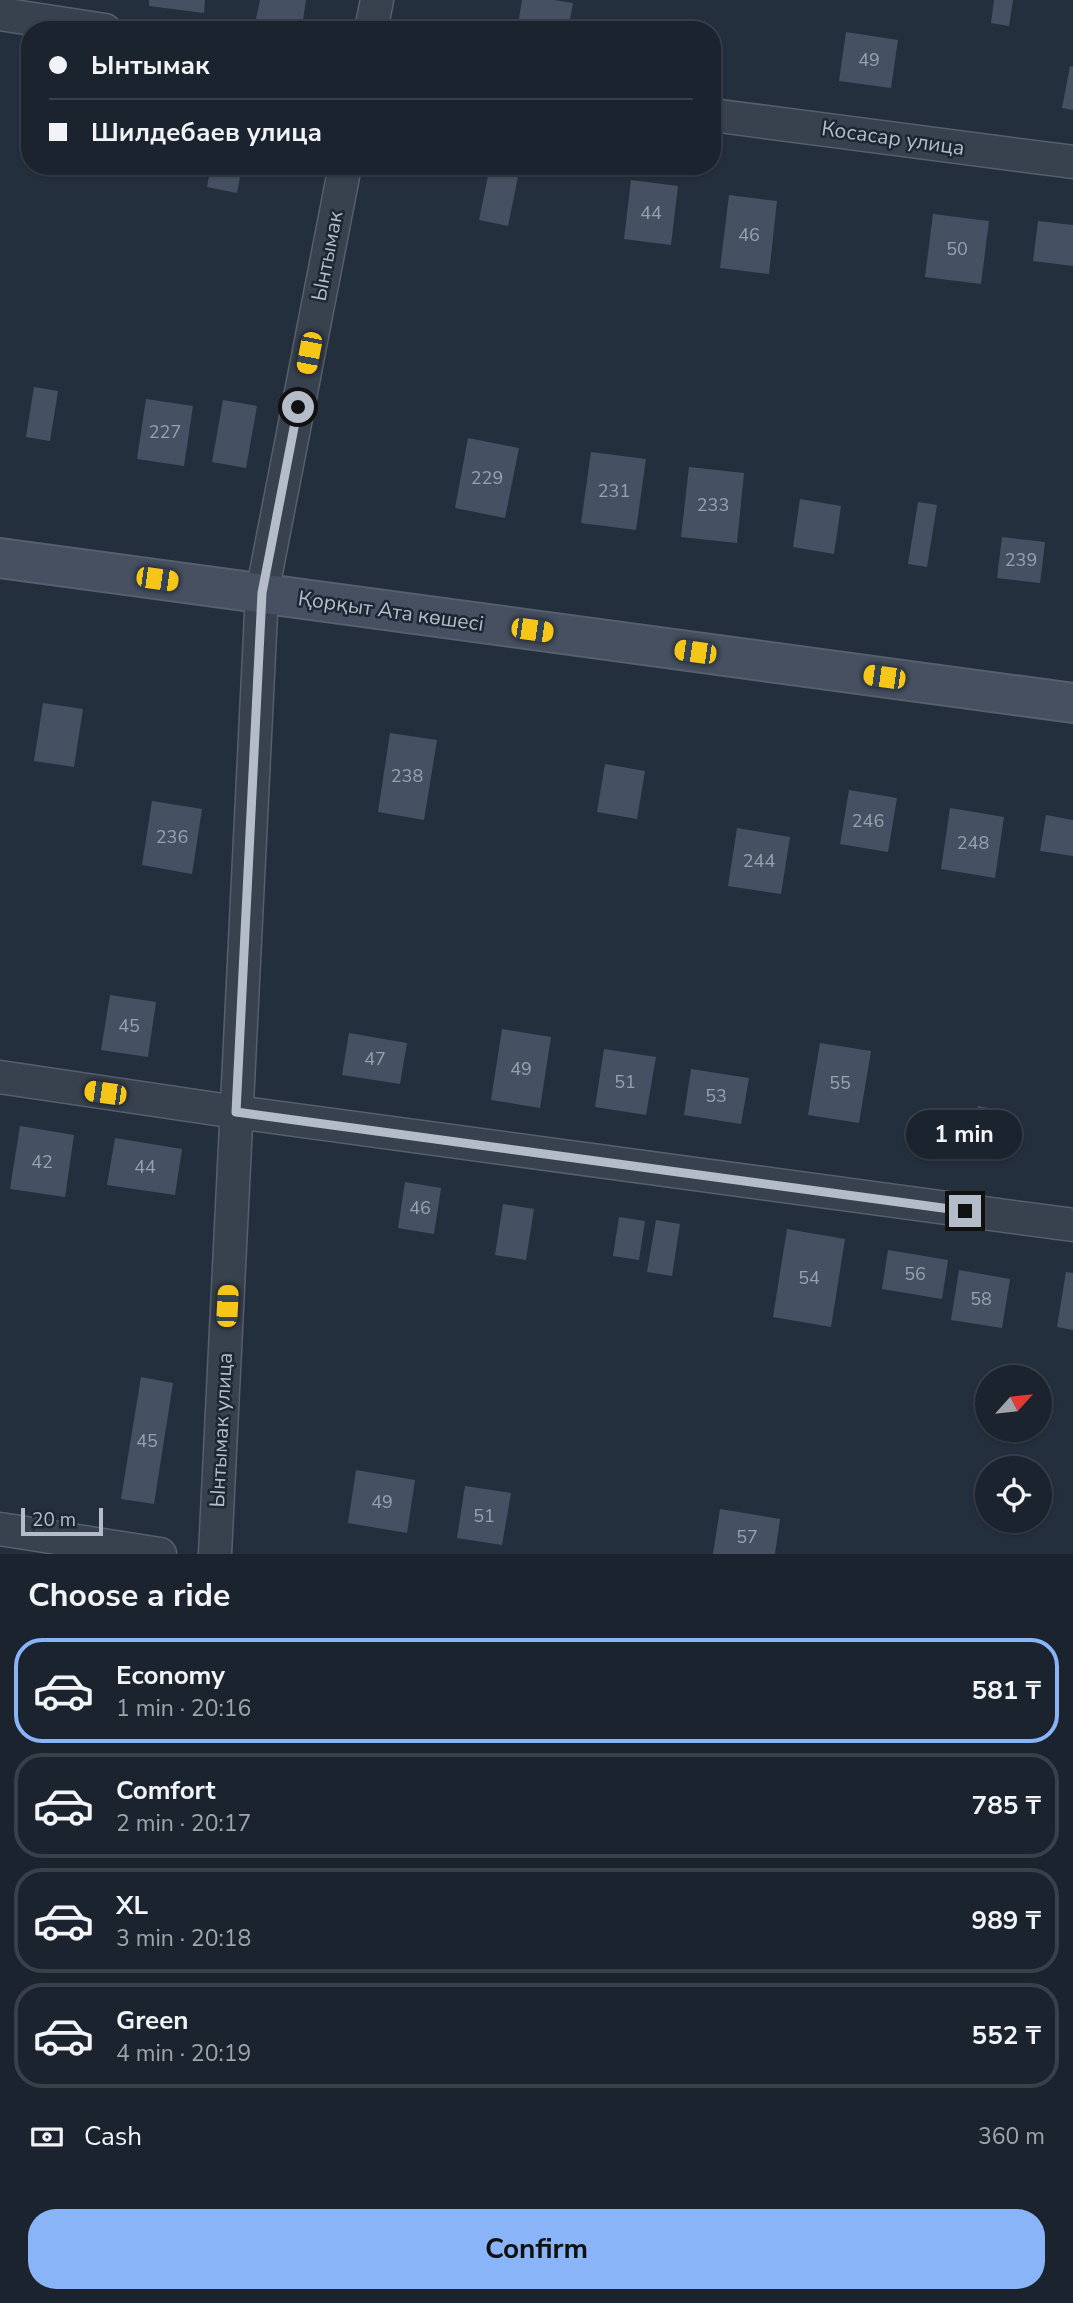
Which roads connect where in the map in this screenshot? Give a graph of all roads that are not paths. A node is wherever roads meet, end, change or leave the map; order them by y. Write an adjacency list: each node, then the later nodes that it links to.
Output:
1 (377, 0): 4 (street)
2 (0, 14): 3 (street)
3 (46, 21)
4 (373, 21)
5 (721, 116): 6 (street, Косасар улица)
6 (1073, 162)
7 (343, 175): 9 (street, Ынтымак)
8 (0, 558): 9 (main road, Қорқыт Ата көшесі)
9 (262, 593): 10 (main road, Қорқыт Ата көшесі); 12 (street, Ынтымак улица)
10 (1073, 703)
11 (0, 1077): 12 (street)
12 (236, 1112): 13 (street); 16 (street, Ынтымак улица)
13 (1073, 1225)
14 (0, 1529): 15 (street)
15 (160, 1554)
16 (215, 1554)

